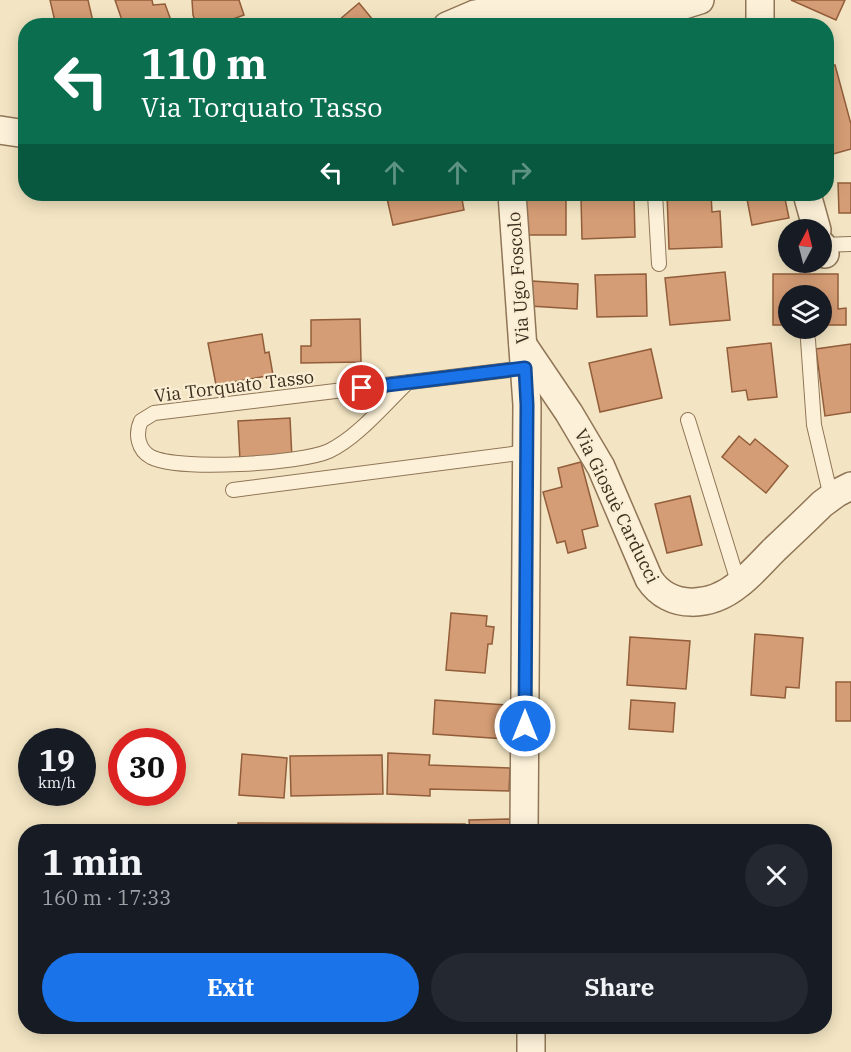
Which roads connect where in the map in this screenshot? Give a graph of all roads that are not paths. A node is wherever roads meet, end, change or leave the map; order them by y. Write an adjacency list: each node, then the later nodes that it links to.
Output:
1 (700, 0): 3 (street)
2 (760, 0): 5 (street)
3 (508, 12): 4 (street)
4 (466, 18)
5 (760, 18)
6 (0, 130): 7 (street)
7 (18, 133)
8 (513, 201): 16 (street, Via Ugo Foscolo)
9 (655, 201): 14 (lane)
10 (809, 201): 11 (street)
11 (815, 219)
12 (832, 243): 13 (lane)
13 (851, 244)
14 (659, 264)
15 (808, 340): 21 (lane)
16 (524, 356): 17 (lane, Via Torquato Tasso); 19 (street, Via Ugo Foscolo); 22 (street, Via Giosuè Carducci)
17 (408, 382): 17 (lane, Via Torquato Tasso)
18 (688, 420): 22 (lane)
19 (527, 452): 20 (lane); 23 (street, Via Ugo Foscolo)
20 (233, 490)
21 (841, 491): 22 (street, Via Giosuè Carducci)
22 (739, 585)
23 (524, 824)
24 (531, 1034): 25 (street)
25 (531, 1052)

